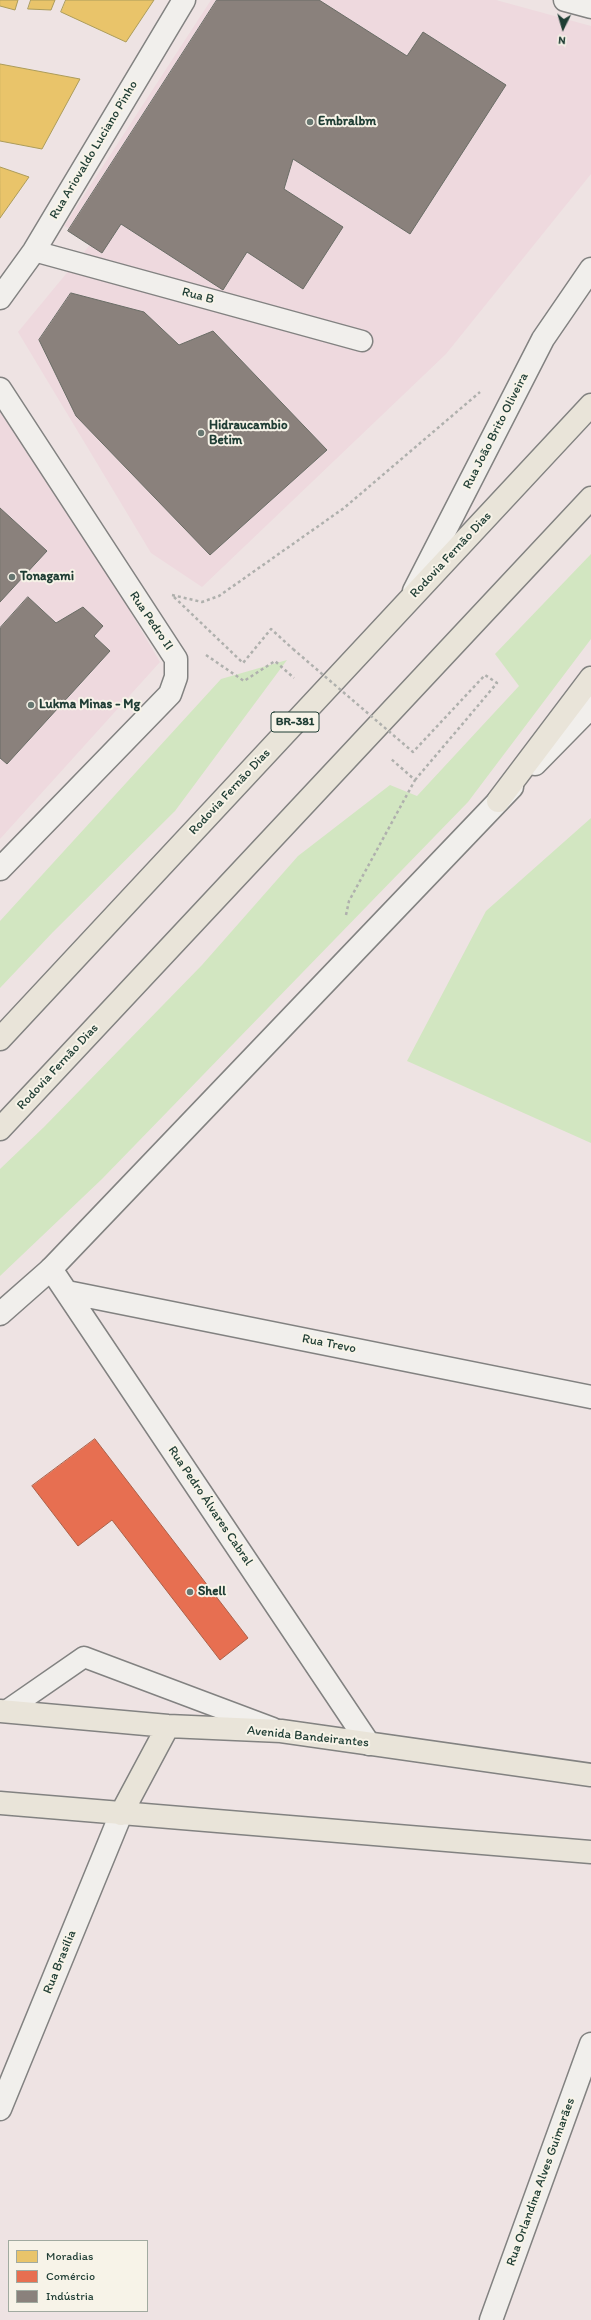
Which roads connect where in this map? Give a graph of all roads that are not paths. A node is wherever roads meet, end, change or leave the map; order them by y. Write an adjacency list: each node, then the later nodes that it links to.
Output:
1 (184, 0): 4 (street, Rua Ariovaldo Luciano Pinho)
2 (565, 0): 3 (street)
3 (591, 7)
4 (34, 251): 6 (street, Rua Ariovaldo Luciano Pinho); 7 (lane, Rua B)
5 (591, 269): 11 (street, Rua João Brito Oliveira)
6 (0, 298)
7 (362, 341)
8 (0, 389): 15 (street, Rua Pedro II)
9 (591, 405): 11 (main road, Rodovia Fernão Dias / BR-381)
10 (591, 498): 17 (main road, Rodovia Fernão Dias)
11 (410, 599): 16 (main road, Rodovia Fernão Dias / BR-381)
12 (591, 678): 14 (main road)
13 (591, 707): 14 (street)
14 (498, 801): 18 (street)
15 (0, 870)
16 (0, 1039)
17 (0, 1129)
18 (51, 1269): 19 (street, Rua Pedro Álvares Cabral); 20 (street)
19 (67, 1292): 21 (street, Rua Trevo); 25 (street, Rua Pedro Álvares Cabral)
20 (0, 1314)
21 (591, 1397)
22 (2, 1710): 23 (main road, Avenida Bandeirantes); 24 (lane)
23 (168, 1726): 24 (main road, Avenida Bandeirantes); 28 (main road)
24 (281, 1731): 25 (main road, Avenida Bandeirantes)
25 (369, 1744): 26 (main road, Avenida Bandeirantes)
26 (591, 1775)
27 (0, 1803): 28 (main road)
28 (121, 1814): 29 (main road); 30 (main road); 32 (street, Rua Brasília)
29 (0, 1818)
30 (591, 1852)
31 (591, 2044): 33 (street, Rua Orlandina Alves Guimarães)
32 (0, 2109)
33 (491, 2320)

